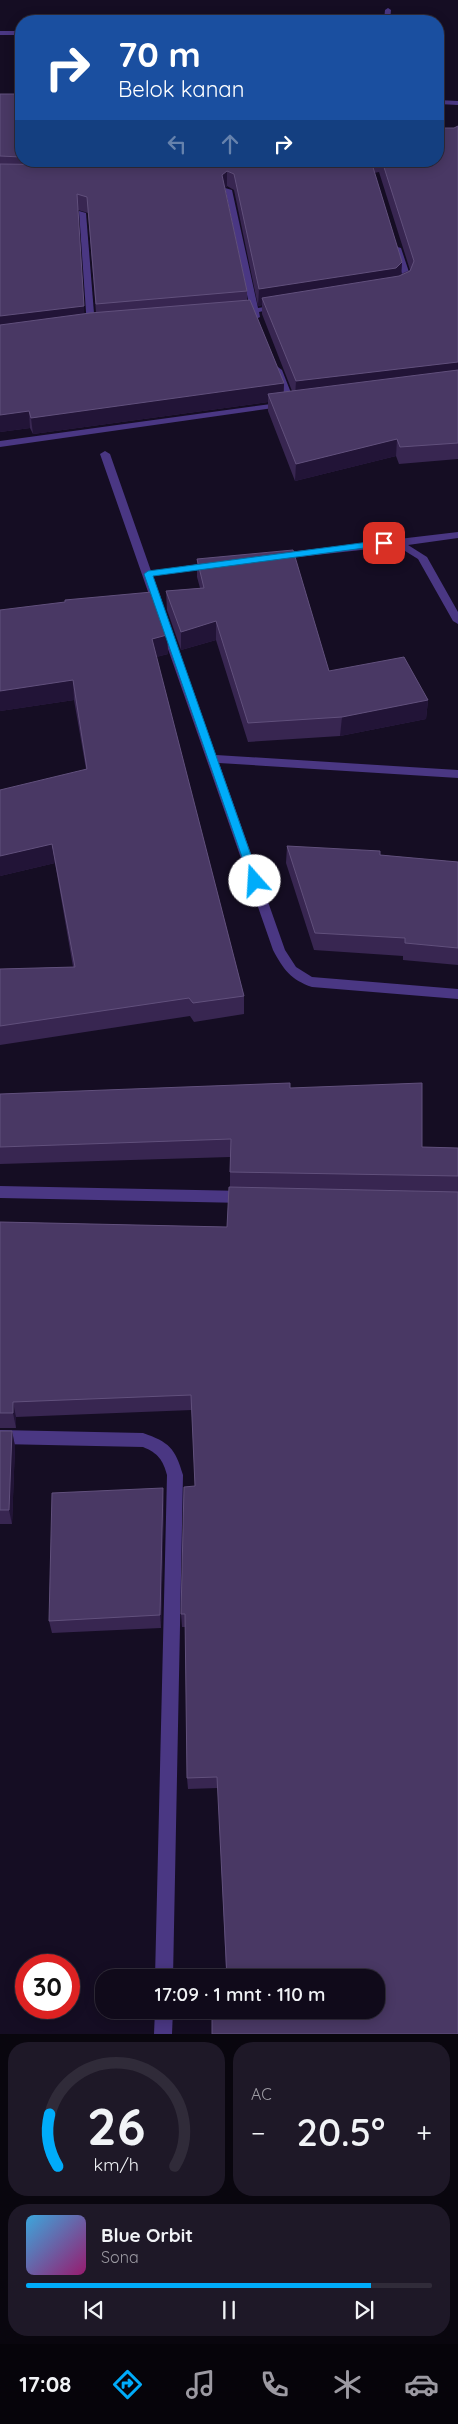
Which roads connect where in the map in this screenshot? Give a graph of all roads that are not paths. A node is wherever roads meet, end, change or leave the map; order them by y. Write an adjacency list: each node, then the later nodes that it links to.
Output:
1 (388, 10): 2 (street)
2 (388, 15)
3 (0, 33): 4 (street)
4 (15, 33)
5 (444, 102): 6 (street)
6 (458, 103)
7 (228, 190): 12 (street)
8 (82, 213): 14 (street)
9 (395, 241): 10 (street)
10 (388, 290)
11 (292, 305): 12 (street)
12 (254, 311): 13 (street); 15 (street)
13 (226, 314)
14 (100, 326)
15 (261, 330)
16 (272, 357): 18 (street)
17 (301, 402): 18 (street)
18 (291, 403): 19 (street)
19 (0, 444)
20 (105, 454): 25 (street)
21 (458, 535): 22 (street)
22 (400, 542): 23 (street); 26 (street)
23 (266, 558)
24 (227, 563): 25 (street)
25 (148, 574): 27 (street)
26 (458, 621)
27 (213, 759): 28 (street); 29 (street)
28 (458, 774)
29 (458, 994)
30 (0, 1192): 31 (street)
31 (259, 1197)
32 (0, 1437): 33 (street)
33 (164, 1969)
34 (164, 2019): 35 (street)
35 (163, 2034)

